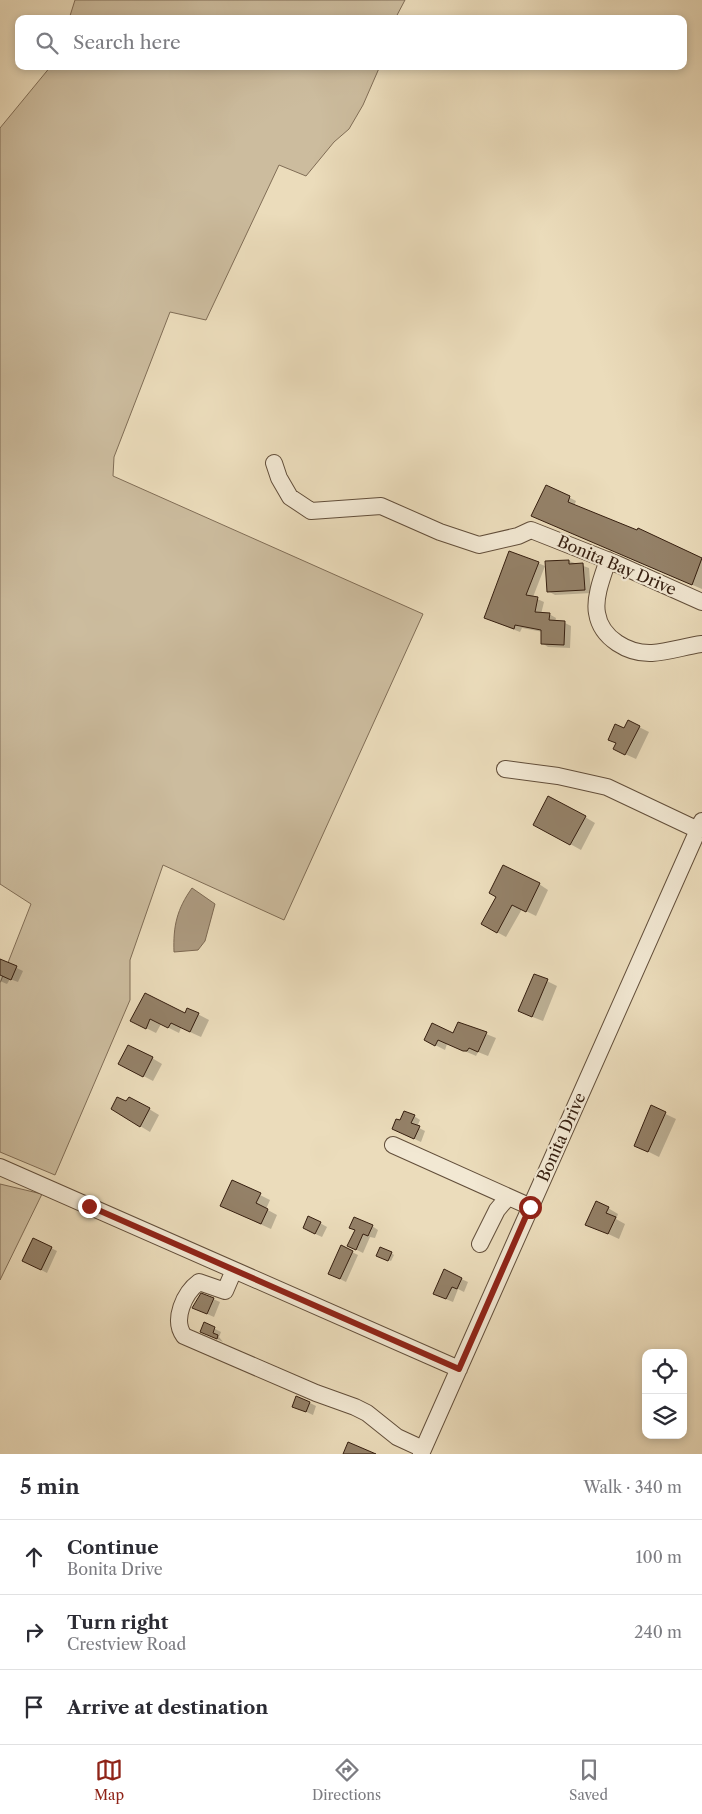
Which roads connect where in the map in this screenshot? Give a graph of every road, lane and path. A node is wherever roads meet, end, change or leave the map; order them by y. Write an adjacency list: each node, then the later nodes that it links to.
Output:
1 (274, 463): 2 (street, Bonita Bay Drive)
2 (608, 560): 3 (street, Bonita Bay Drive); 4 (street)
3 (702, 602)
4 (702, 644)
5 (505, 769): 6 (street)
6 (700, 825): 10 (street, Bonita Drive)
7 (393, 1145): 9 (street)
8 (0, 1167): 12 (street)
9 (508, 1197): 10 (street); 11 (street)
10 (530, 1207): 13 (street, Bonita Drive)
11 (480, 1244)
12 (234, 1270): 13 (street); 14 (street)
13 (459, 1369): 14 (street, Bonita Drive)
14 (422, 1451)

